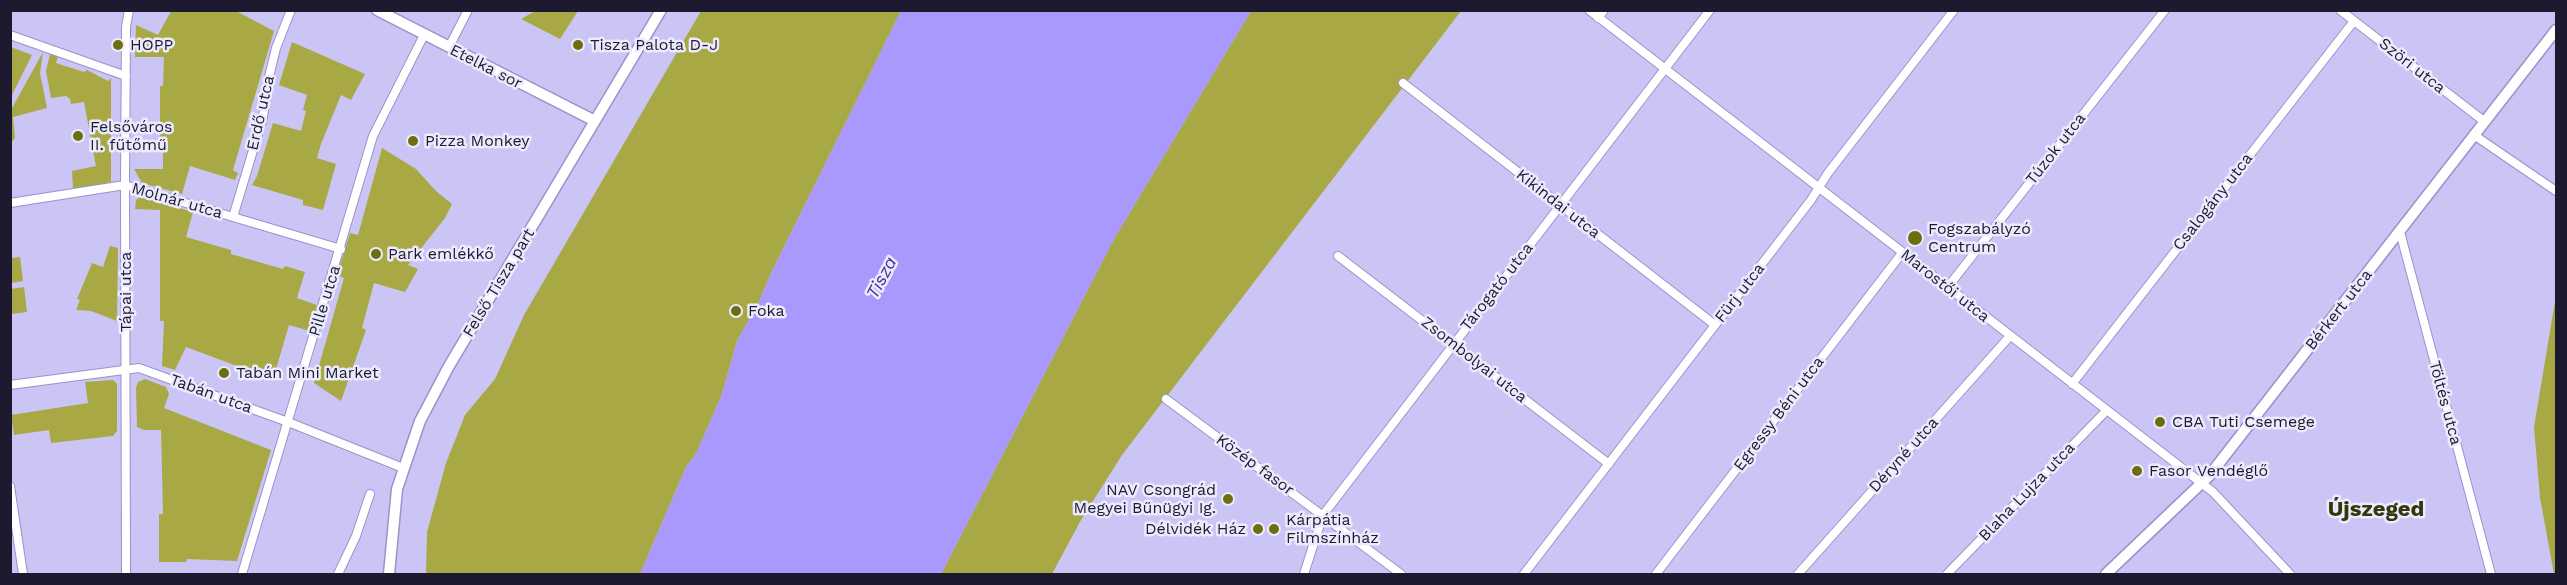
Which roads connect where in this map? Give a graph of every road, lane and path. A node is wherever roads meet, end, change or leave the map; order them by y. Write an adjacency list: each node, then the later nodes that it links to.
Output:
1 (129, 10): 19 (street, Tápai utca)
2 (291, 10): 29 (street, Erdő utca)
3 (377, 10): 16 (street, Etelka sor)
4 (468, 10): 17 (street)
5 (660, 10): 21 (street, Felső Tisza part)
6 (1588, 10): 12 (street, Marostői utca)
7 (1604, 10): 12 (street)
8 (1710, 10): 18 (street, Tárogató utca)
9 (1954, 10): 25 (street, Fürj utca)
10 (2165, 10): 34 (street, Túzok utca)
11 (2340, 10): 13 (street, Szöri utca)
12 (1598, 18): 18 (street, Marostői utca)
13 (2354, 21): 22 (street, Szöri utca); 39 (street, Csalogány utca)
14 (2556, 30): 22 (street, Bérkert utca)
15 (10, 35): 19 (street)
16 (424, 35): 17 (street, Etelka sor); 31 (street, Pille utca)
17 (449, 47): 21 (street, Etelka sor)
18 (1664, 70): 25 (street, Marostői utca); 28 (street, Tárogató utca)
19 (126, 76): 24 (street, Tápai utca)
20 (1403, 83): 28 (street, Kikindai utca)
21 (595, 121): 45 (street, Felső Tisza part)
22 (2484, 122): 23 (street, Bérkert utca)
23 (2474, 135): 26 (street); 30 (street, Bérkert utca)
24 (125, 186): 27 (street, Molnár utca); 29 (street, Molnár utca); 38 (street, Tápai utca)
25 (1819, 188): 32 (street, Marostői utca); 35 (street, Fürj utca)
26 (2556, 190)
27 (10, 203)
28 (1560, 206): 35 (street, Kikindai utca); 37 (street, Tárogató utca)
29 (233, 217): 31 (street, Molnár utca)
30 (2400, 232): 46 (street, Bérkert utca); 63 (street, Töltés utca)
31 (341, 249): 43 (street, Pille utca)
32 (1902, 253): 34 (street, Marostői utca); 58 (street, Egressy Béni utca)
33 (1338, 256): 37 (street, Zsombolyai utca)
34 (1947, 288): 36 (street, Marostői utca)
35 (1715, 325): 44 (street, Fürj utca)
36 (2010, 336): 39 (street, Marostői utca); 59 (street, Déryné utca)
37 (1453, 344): 44 (street, Zsombolyai utca); 49 (street, Tárogató utca)
38 (126, 369): 40 (street, Tabán utca); 43 (street, Tabán utca); 51 (street, Tápai utca)
39 (2072, 384): 42 (street, Marostői utca)
40 (10, 385)
41 (1166, 399): 49 (street, Közép fasor)
42 (2107, 410): 46 (street, Marostői utca); 60 (street, Blaha Lujza utca)
43 (288, 422): 45 (street, Tabán utca); 52 (street, Pille utca)
44 (1609, 464): 57 (street, Fürj utca)
45 (403, 468): 54 (street, Felső Tisza part)
46 (2202, 483): 61 (street, Bérkert utca); 62 (street, Marostői utca)
47 (10, 486): 50 (street)
48 (370, 494): 53 (street)
49 (1323, 515): 55 (street, Tárogató utca); 56 (street, Közép fasor)
50 (23, 574)
51 (126, 574)
52 (242, 574)
53 (338, 574)
54 (389, 574)
55 (1304, 574)
56 (1401, 574)
57 (1524, 574)
58 (1656, 574)
59 (1798, 574)
60 (1947, 574)
61 (2106, 574)
62 (2290, 574)
63 (2492, 574)

